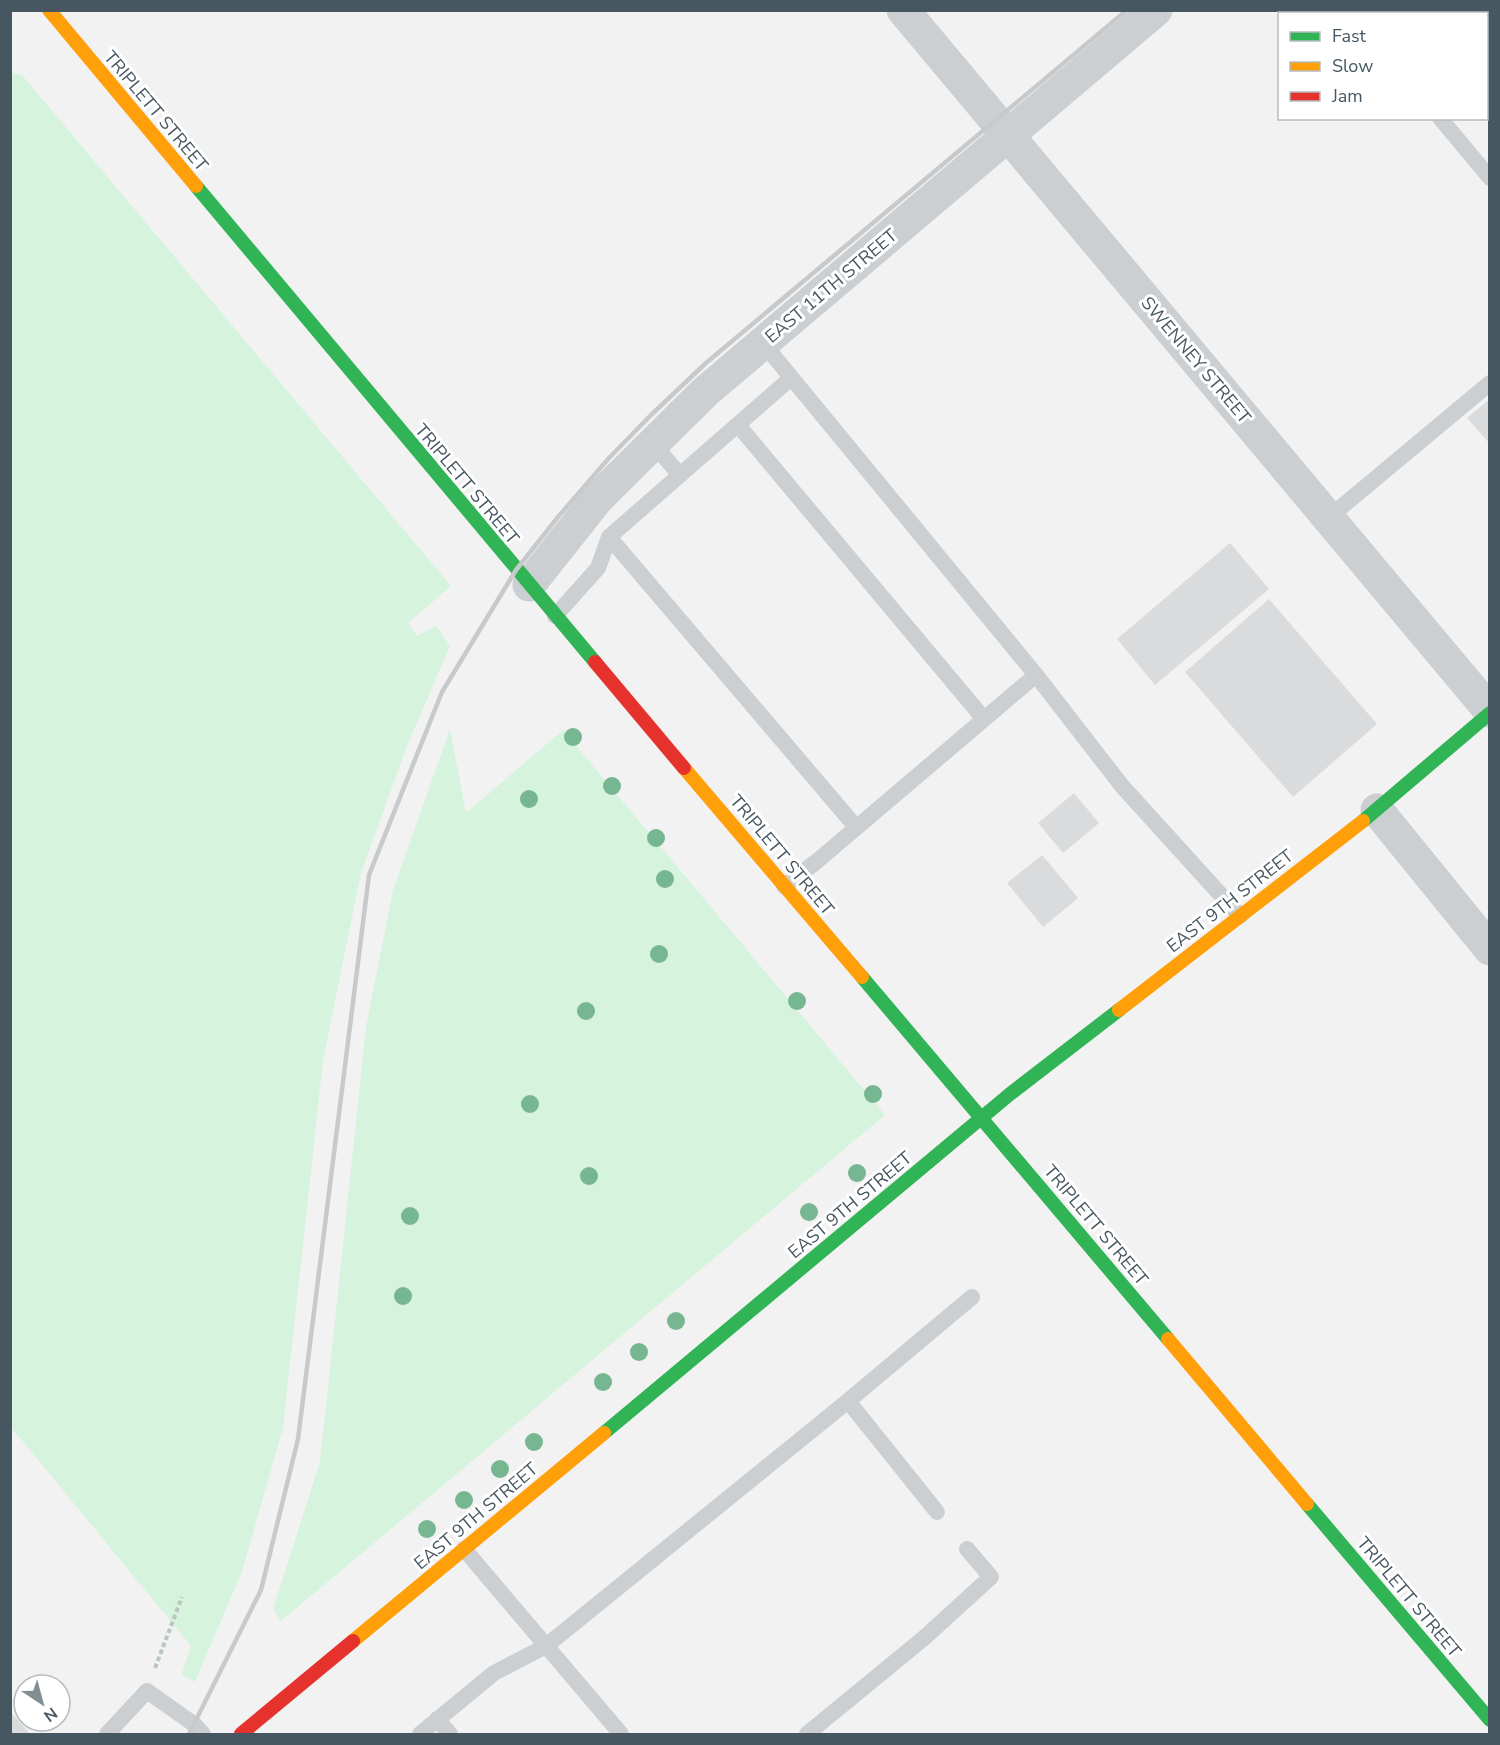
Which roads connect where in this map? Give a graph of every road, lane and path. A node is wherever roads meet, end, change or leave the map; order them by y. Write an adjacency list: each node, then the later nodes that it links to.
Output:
1 (49, 10): 15 (main road, TRIPLETT STREET)
2 (903, 10): 5 (street, SWENNEY STREET)
3 (1156, 10): 5 (street, EAST 11TH STREET)
4 (1442, 120): 6 (lane)
5 (1009, 135): 7 (street, EAST 11TH STREET); 13 (street, SWENNEY STREET)
6 (1490, 178)
7 (763, 343): 8 (lane); 11 (street, EAST 11TH STREET)
8 (791, 378): 10 (lane); 17 (lane)
9 (1490, 384): 13 (lane)
10 (738, 425): 12 (lane); 19 (lane)
11 (654, 444): 12 (lane); 15 (street, EAST 11TH STREET)
12 (680, 475): 14 (lane)
13 (1327, 519): 18 (street, SWENNEY STREET)
14 (609, 537): 16 (lane); 21 (lane)
15 (529, 585): 16 (main road, TRIPLETT STREET)
16 (555, 616): 22 (main road, TRIPLETT STREET)
17 (1036, 675): 19 (lane); 23 (lane)
18 (1490, 712): 20 (main road, EAST 9TH STREET)
19 (984, 719): 21 (lane)
20 (1377, 810): 23 (main road, EAST 9TH STREET); 24 (street)
21 (856, 827): 22 (lane)
22 (784, 886): 25 (main road, TRIPLETT STREET)
23 (1240, 916): 25 (main road, EAST 9TH STREET)
24 (1490, 949)
25 (982, 1118): 29 (main road, EAST 9TH STREET); 35 (main road, TRIPLETT STREET)
26 (972, 1297): 27 (lane)
27 (848, 1401): 28 (lane); 32 (lane)
28 (937, 1512)
29 (464, 1549): 32 (lane); 38 (main road, EAST 9TH STREET)
30 (967, 1550): 42 (lane)
31 (182, 1597): 33 (path)
32 (546, 1646): 34 (lane); 41 (lane)
33 (147, 1692): 36 (lane); 37 (lane)
34 (437, 1719): 39 (lane); 40 (lane)
35 (1490, 1720)
36 (107, 1734)
37 (203, 1734)
38 (240, 1734)
39 (420, 1734)
40 (450, 1734)
41 (621, 1734)
42 (807, 1734)

